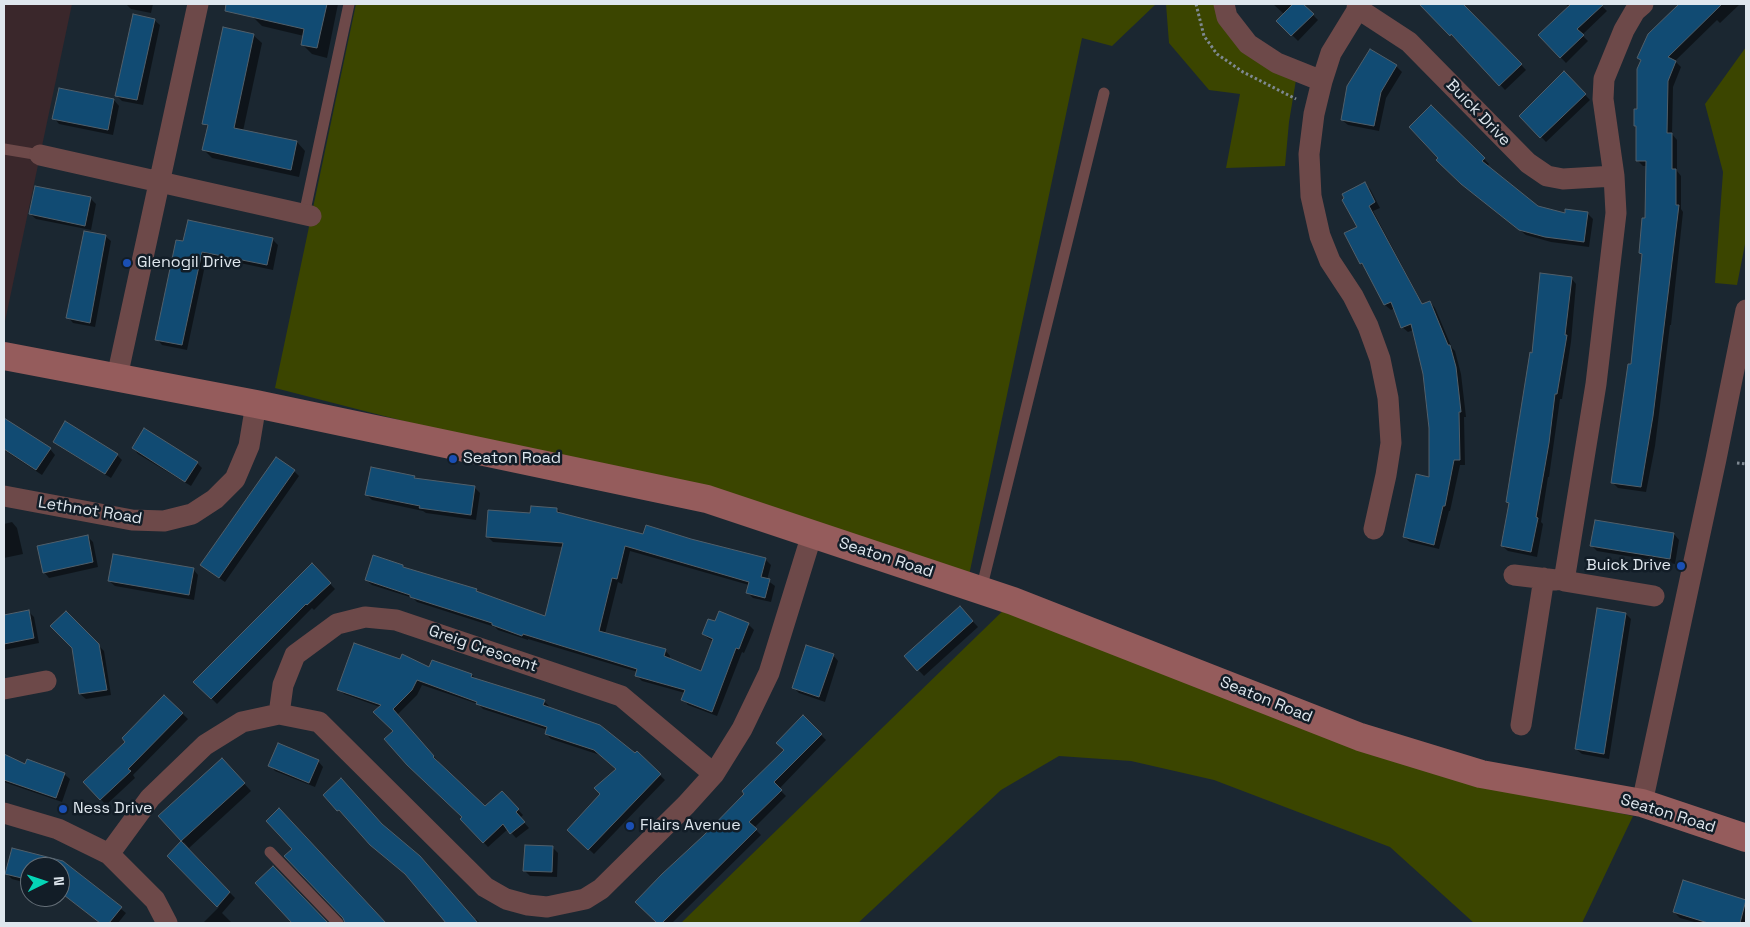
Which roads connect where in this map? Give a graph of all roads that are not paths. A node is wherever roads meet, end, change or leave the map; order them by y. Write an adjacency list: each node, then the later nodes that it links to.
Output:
1 (198, 4): 11 (street)
2 (349, 4): 12 (lane)
3 (1224, 4): 6 (street)
4 (1643, 4): 10 (street)
5 (1359, 6): 6 (street); 10 (street, Buick Drive)
6 (1322, 81): 18 (street)
7 (1104, 94): 22 (lane)
8 (4, 149): 9 (lane)
9 (40, 155): 11 (street)
10 (1614, 176): 21 (street)
11 (159, 182): 12 (street); 15 (street)
12 (308, 215)
13 (1746, 310): 29 (street)
14 (4, 356): 15 (street, Seaton Road)
15 (117, 377): 16 (street, Seaton Road)
16 (256, 404): 17 (street, Lethnot Road); 19 (street, Seaton Road)
17 (4, 496)
18 (1374, 529)
19 (812, 534): 22 (street, Seaton Road); 28 (street)
20 (1514, 574): 21 (street)
21 (1554, 580): 23 (street); 27 (street)
22 (981, 590): 29 (street, Seaton Road)
23 (1654, 596)
24 (46, 681): 25 (street)
25 (4, 690)
26 (279, 714): 28 (street, Greig Crescent); 28 (street); 33 (street)
27 (1521, 725)
28 (714, 774)
29 (1642, 803): 31 (street, Seaton Road)
30 (4, 813): 33 (street)
31 (1746, 838)
32 (270, 852): 35 (lane)
33 (109, 854): 34 (street)
34 (167, 923)
35 (338, 923)

